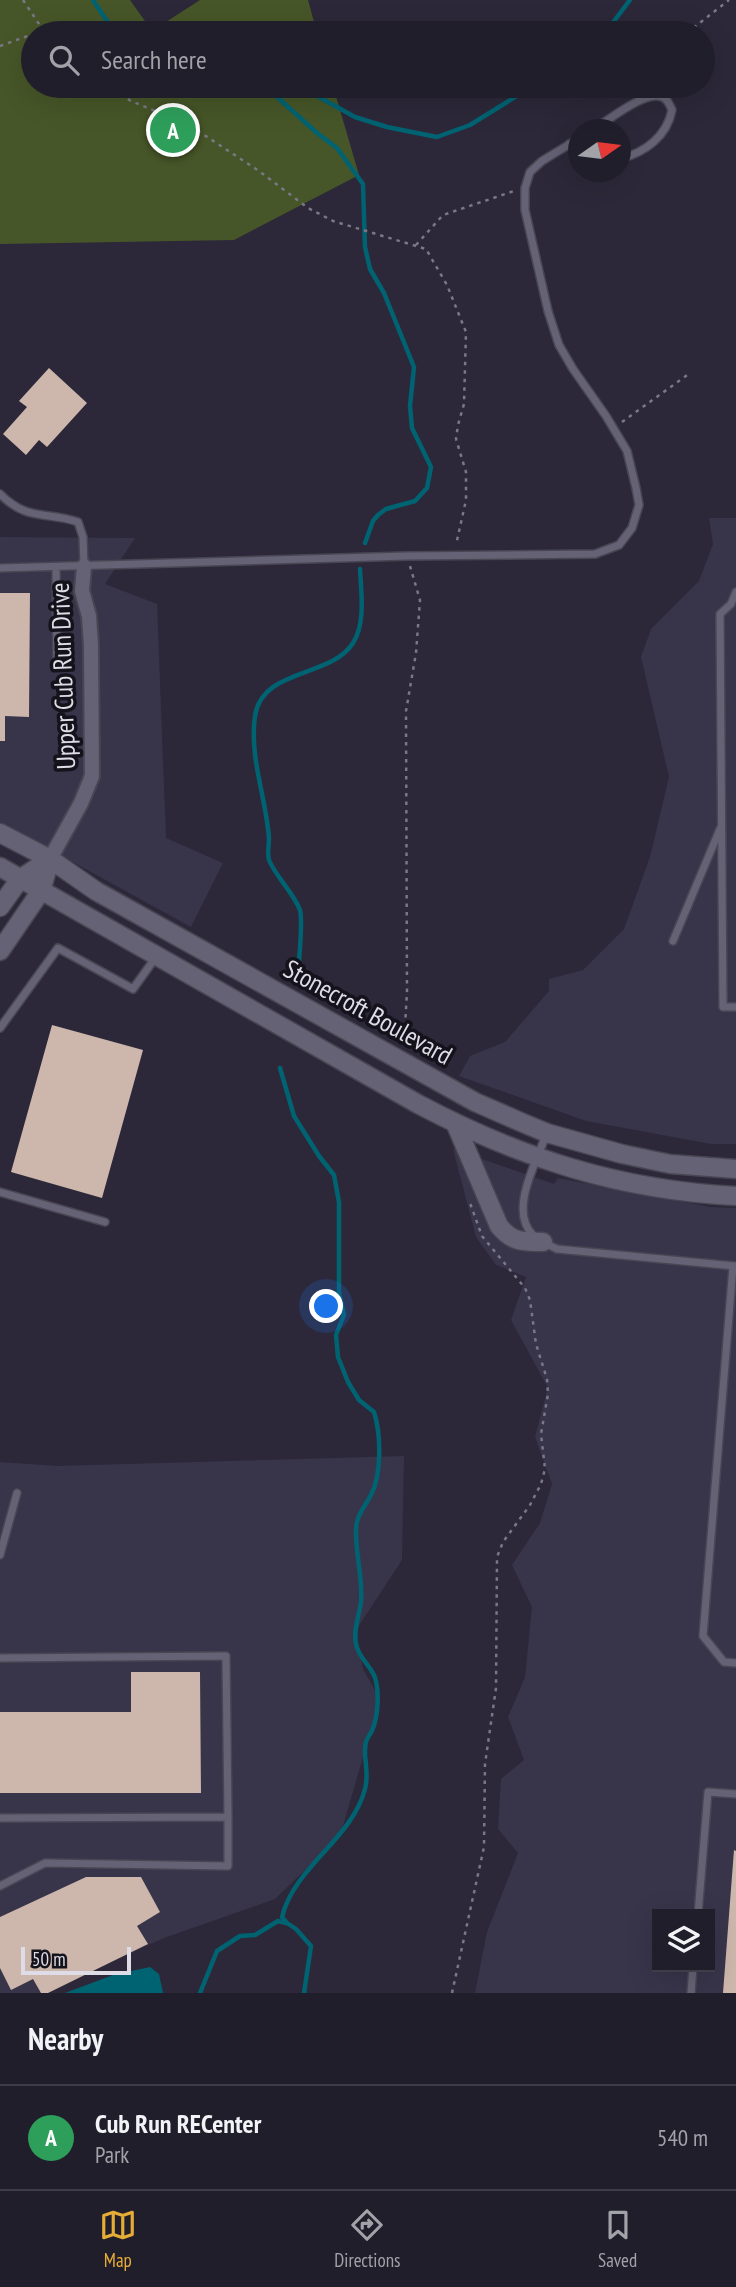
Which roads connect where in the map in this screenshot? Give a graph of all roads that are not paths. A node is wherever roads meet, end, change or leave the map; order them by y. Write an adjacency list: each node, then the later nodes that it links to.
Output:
1 (650, 98): 3 (lane)
2 (663, 98): 5 (lane)
3 (611, 119)
4 (568, 145): 7 (lane)
5 (631, 155)
6 (0, 494): 7 (lane)
7 (84, 566): 8 (lane); 14 (street, Upper Cub Run Drive)
8 (56, 567): 9 (lane); 11 (lane)
9 (0, 568)
10 (736, 592): 12 (lane)
11 (57, 664)
12 (722, 825): 19 (lane); 22 (lane)
13 (0, 833): 14 (main road, Stonecroft Boulevard)
14 (50, 859): 16 (main road); 17 (main road); 25 (main road, Stonecroft Boulevard)
15 (0, 867): 16 (main road)
16 (20, 879): 17 (main road); 18 (main road)
17 (41, 891): 20 (main road); 21 (main road)
18 (0, 907)
19 (673, 940)
20 (0, 951)
21 (157, 956): 23 (lane); 24 (main road)
22 (736, 1007)
23 (0, 1027)
24 (456, 1125): 26 (main road); 31 (main road)
25 (547, 1133): 26 (lane); 27 (main road, Stonecroft Boulevard)
26 (538, 1158): 29 (main road); 31 (lane)
27 (736, 1169)
28 (0, 1192): 30 (lane)
29 (736, 1196)
30 (105, 1222)
31 (543, 1242): 32 (lane)
32 (734, 1266): 36 (lane)
33 (17, 1493): 34 (lane)
34 (0, 1555)
35 (0, 1658): 38 (lane)
36 (736, 1663)
37 (736, 1794): 41 (lane)
38 (228, 1817): 39 (lane); 40 (lane)
39 (0, 1818)
40 (0, 1886)
41 (698, 1909)
42 (693, 1972): 43 (lane)
43 (691, 1993)

